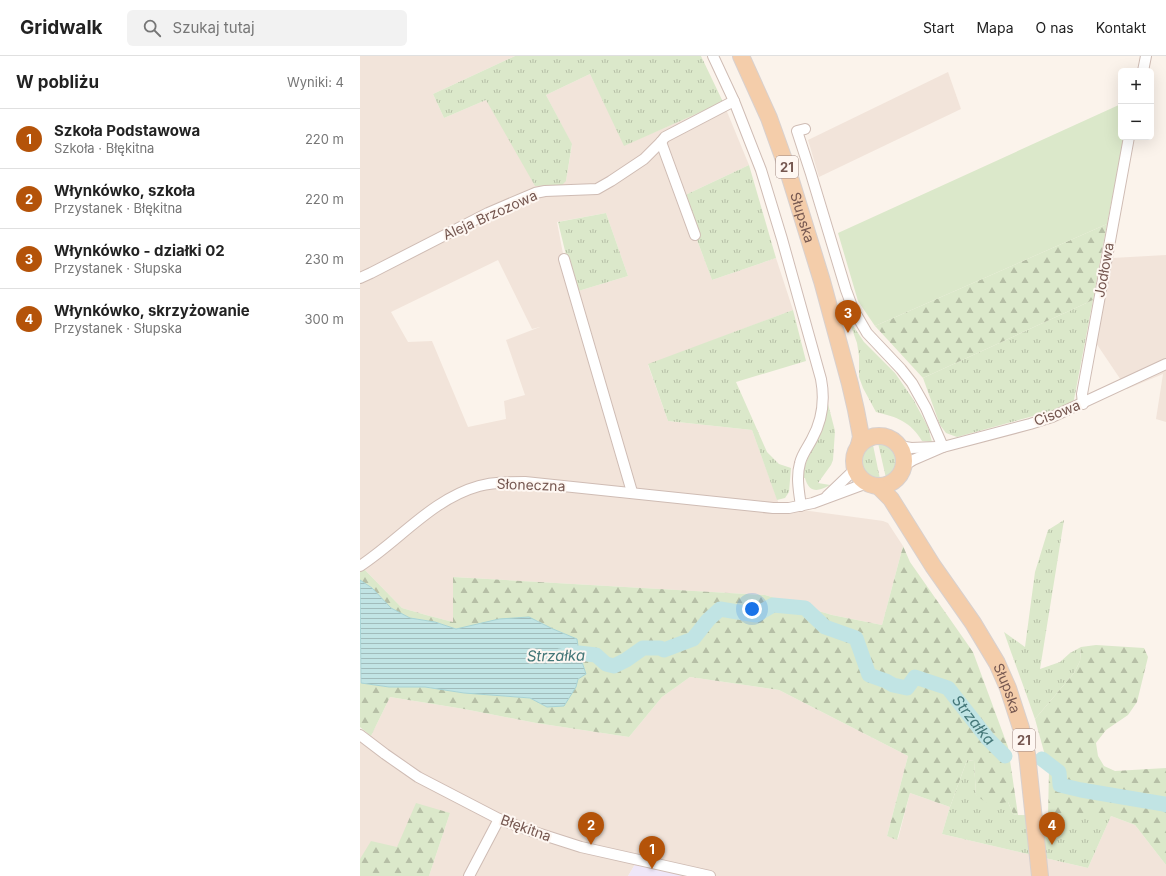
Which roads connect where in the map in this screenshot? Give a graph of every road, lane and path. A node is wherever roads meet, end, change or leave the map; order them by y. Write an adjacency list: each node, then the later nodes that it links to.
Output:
1 (713, 56): 5 (street)
2 (741, 56): 13 (main road, Słupska / 21)
3 (1146, 56): 4 (street)
4 (1144, 68)
5 (734, 101): 8 (street, Aleja Brzozowa); 24 (street)
6 (805, 129): 18 (street)
7 (1128, 140): 14 (street, Jodłowa)
8 (661, 142): 9 (street); 11 (street, Aleja Brzozowa)
9 (695, 235)
10 (564, 259): 22 (street)
11 (360, 278)
12 (1166, 364): 14 (street, Cisowa)
13 (850, 384): 15 (main road, Słupska / 21); 16 (main road, Słupska / 21)
14 (1083, 404): 18 (street, Cisowa)
15 (880, 436): 16 (main road); 17 (main road, 21)
16 (860, 445): 19 (main road, 21)
17 (900, 446): 18 (street, Cisowa); 20 (main road, 21)
18 (944, 447): 20 (street, Cisowa)
19 (854, 467): 21 (main road, 21); 23 (street, Słoneczna)
20 (901, 473): 21 (main road); 25 (main road, Słupska / 21)
21 (873, 484): 23 (street, Słoneczna); 25 (main road, Słupska / 21)
22 (632, 492): 24 (street, Słoneczna); 26 (street, Słoneczna)
23 (823, 500): 24 (street, Słoneczna)
24 (801, 506)
25 (920, 546): 31 (main road, Słupska / 21)
26 (360, 566)
27 (360, 735): 28 (street, Błękitna)
28 (499, 819): 29 (street); 30 (street, Błękitna)
29 (469, 876)
30 (710, 876)
31 (1040, 876)

